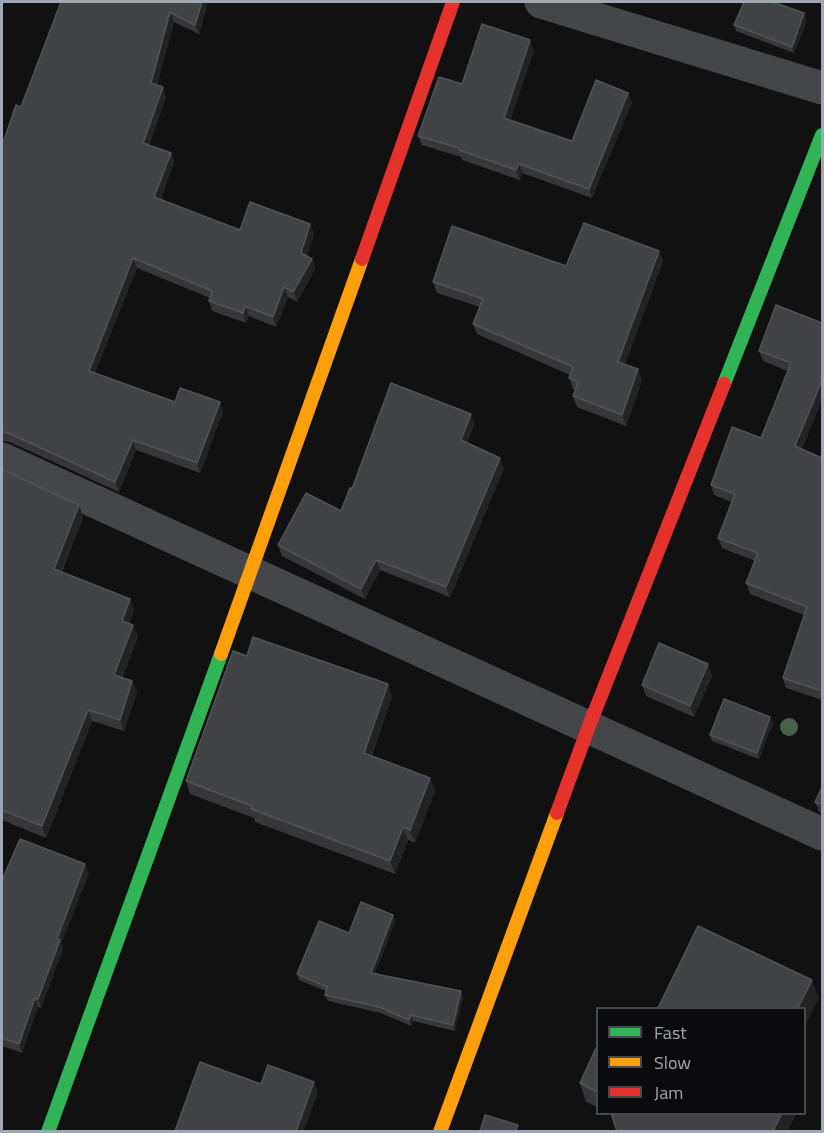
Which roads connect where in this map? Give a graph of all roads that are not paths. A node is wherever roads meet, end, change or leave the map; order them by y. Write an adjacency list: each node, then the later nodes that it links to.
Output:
1 (453, 2): 6 (street)
2 (541, 2): 3 (street)
3 (822, 88)
4 (822, 135): 7 (street)
5 (2, 459): 6 (street)
6 (250, 573): 7 (street); 9 (street)
7 (589, 726): 8 (street); 10 (street)
8 (822, 834)
9 (48, 1131)
10 (440, 1131)

